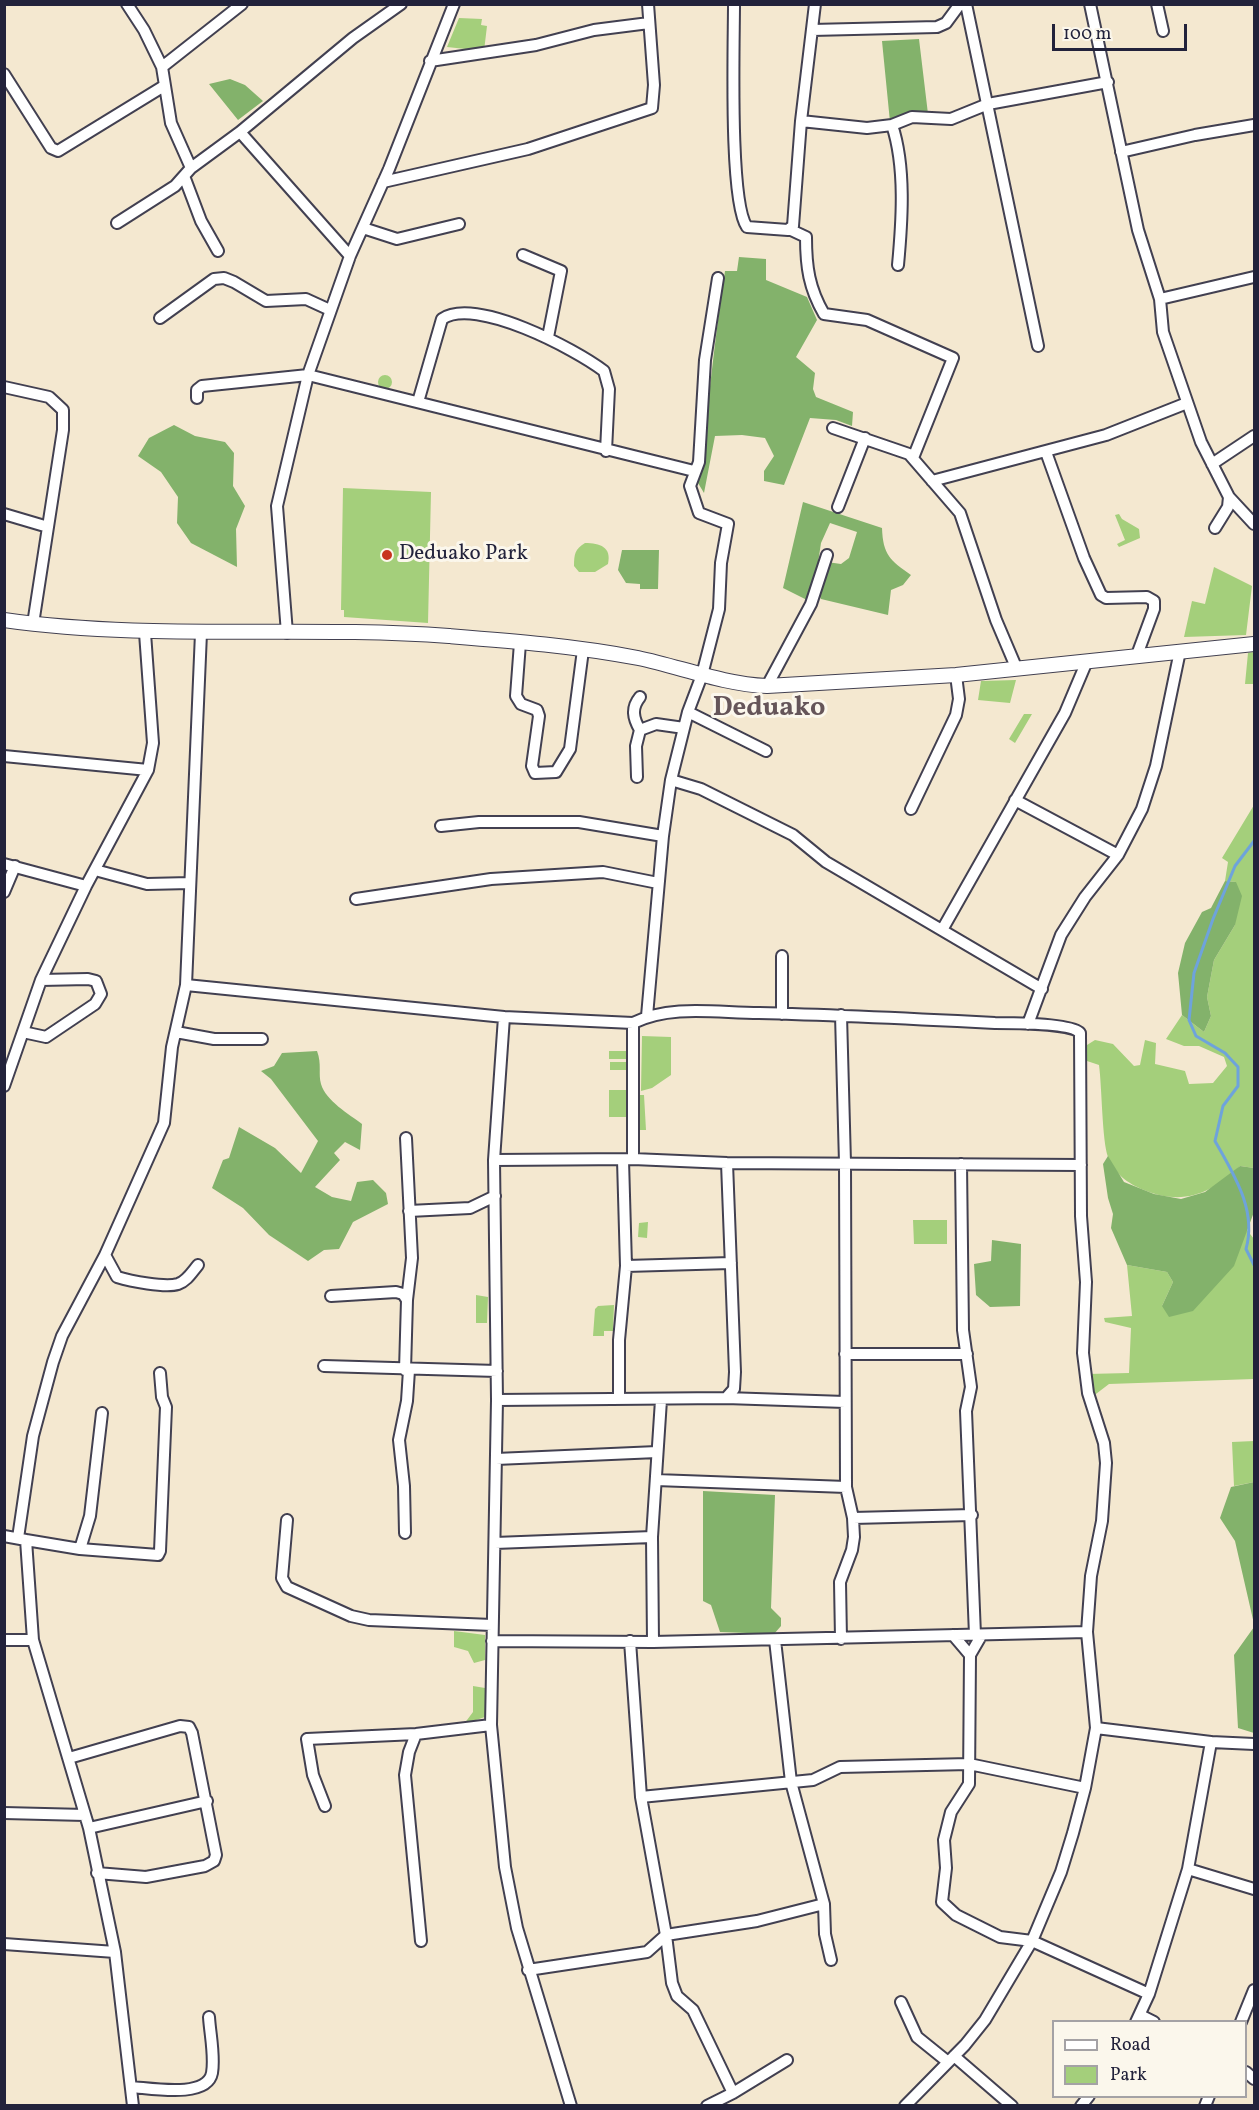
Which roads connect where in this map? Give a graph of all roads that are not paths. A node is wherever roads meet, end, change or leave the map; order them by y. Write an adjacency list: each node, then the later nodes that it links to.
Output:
1 (127, 4): 16 (street)
2 (243, 4): 16 (street)
3 (401, 4): 24 (street)
4 (454, 4): 15 (street)
5 (648, 4): 12 (street)
6 (734, 4): 31 (street)
7 (814, 4): 13 (street)
8 (960, 4): 13 (street)
9 (966, 4): 20 (street)
10 (1090, 4): 18 (street)
11 (1157, 4): 14 (street)
12 (649, 23): 15 (street); 27 (street)
13 (812, 30): 21 (street)
14 (1163, 31)
15 (430, 62): 27 (street)
16 (162, 67): 19 (street)
17 (4, 74): 19 (street)
18 (1108, 82): 20 (street); 25 (street)
19 (164, 87): 26 (street)
20 (988, 104): 22 (street); 42 (street)
21 (801, 121): 22 (street); 31 (street)
22 (892, 125): 35 (street)
23 (1254, 125): 25 (street)
24 (240, 132): 26 (street); 34 (street)
25 (1121, 152): 38 (street)
26 (188, 172): 28 (street); 32 (street)
27 (383, 182): 30 (street)
28 (117, 223)
29 (459, 224): 30 (street)
30 (363, 228): 34 (street)
31 (791, 230): 53 (street)
32 (218, 251)
33 (523, 255): 41 (street)
34 (350, 256): 39 (street)
35 (898, 265)
36 (1254, 277): 38 (street)
37 (718, 278): 55 (street)
38 (1160, 299): 47 (street)
39 (330, 310): 40 (street); 43 (street)
40 (160, 318)
41 (548, 337): 46 (street); 51 (street)
42 (1038, 346)
43 (308, 375): 45 (street); 46 (street); 68 (street)
44 (4, 387): 61 (street)
45 (197, 398)
46 (418, 402): 51 (street)
47 (1187, 404): 52 (street); 54 (street)
48 (833, 428): 50 (street)
49 (1254, 436): 54 (street)
50 (865, 438): 53 (street); 58 (street)
51 (606, 451): 55 (street)
52 (1046, 452): 56 (street); 73 (street)
53 (914, 458): 56 (street)
54 (1212, 464): 57 (street)
55 (694, 471): 76 (street)
56 (932, 481): 75 (street)
57 (1229, 497): 60 (street); 62 (street)
58 (838, 507)
59 (4, 514): 61 (street)
60 (1254, 524)
61 (48, 527): 65 (street)
62 (1215, 528)
63 (827, 555): 78 (street)
64 (4, 620): 65 (street)
65 (33, 624): 66 (street)
66 (145, 633): 67 (street); 85 (street)
67 (201, 633): 68 (street); 95 (street)
68 (287, 633): 69 (street)
69 (519, 643): 71 (street); 71 (street)
70 (1254, 644): 72 (street)
71 (583, 651): 76 (street)
72 (1180, 651): 73 (street); 92 (street)
73 (1137, 656): 74 (street)
74 (1087, 660): 75 (street); 88 (street)
75 (1017, 667): 77 (street)
76 (702, 675): 78 (street); 80 (street)
77 (956, 675): 78 (street); 89 (street)
78 (766, 686)
79 (640, 697): 82 (street)
80 (688, 712): 81 (street); 83 (street)
81 (684, 728): 82 (street); 87 (street)
82 (640, 730): 86 (street)
83 (766, 751)
84 (4, 756): 85 (street)
85 (148, 770): 94 (street)
86 (637, 777)
87 (671, 780): 91 (street); 100 (street)
88 (1016, 800): 92 (street); 100 (street)
89 (911, 809)
90 (441, 826): 91 (street)
91 (663, 836): 96 (street)
92 (1118, 855): 104 (street)
93 (10, 865): 97 (street); 98 (street)
94 (95, 870): 95 (street); 97 (street)
95 (190, 883): 103 (street)
96 (658, 883): 99 (street); 107 (street)
97 (86, 886): 102 (street)
98 (4, 892)
99 (356, 899)
100 (942, 930): 104 (street)
101 (782, 956): 105 (street)
102 (41, 980): 111 (street); 111 (street)
103 (186, 985): 108 (street); 112 (street)
104 (1042, 989): 110 (street)
105 (782, 1014): 106 (street); 107 (street)
106 (841, 1015): 110 (street); 119 (street)
107 (647, 1016): 109 (street)
108 (504, 1017): 109 (street); 117 (street)
109 (633, 1023): 116 (street)
110 (1028, 1024): 121 (street)
111 (23, 1032): 114 (street)
112 (176, 1032): 113 (street); 124 (street)
113 (262, 1039)
114 (4, 1086)
115 (406, 1138): 123 (street)
116 (628, 1159): 117 (street); 118 (street); 127 (street)
117 (494, 1160): 122 (street)
118 (727, 1163): 119 (street); 125 (street)
119 (845, 1163): 120 (street); 130 (street)
120 (961, 1164): 121 (street); 131 (street)
121 (1081, 1165): 156 (street)
122 (495, 1196): 123 (street); 134 (street)
123 (409, 1211): 129 (street)
124 (105, 1255): 126 (street); 152 (street)
125 (731, 1263): 127 (street); 136 (street)
126 (198, 1265)
127 (626, 1266): 137 (street)
128 (331, 1296): 129 (street)
129 (408, 1300): 133 (street)
130 (845, 1354): 131 (street); 140 (street)
131 (967, 1354): 146 (street)
132 (324, 1366): 133 (street)
133 (407, 1370): 134 (street); 149 (street)
134 (497, 1371): 138 (street)
135 (160, 1373): 154 (street)
136 (726, 1398): 139 (street); 140 (street)
137 (619, 1399): 138 (street); 139 (street)
138 (497, 1400): 143 (street)
139 (661, 1400): 142 (street)
140 (844, 1402): 145 (street)
141 (102, 1413): 154 (street)
142 (657, 1452): 143 (street); 144 (street)
143 (496, 1459): 153 (street)
144 (656, 1480): 145 (street); 151 (street)
145 (846, 1487): 147 (street)
146 (972, 1515): 147 (street); 158 (street)
147 (853, 1518): 159 (street)
148 (287, 1520): 155 (street)
149 (405, 1533)
150 (4, 1536): 152 (street)
151 (652, 1537): 153 (street); 165 (street)
152 (22, 1539): 154 (street); 161 (street)
153 (495, 1543): 155 (street)
154 (80, 1549)
155 (492, 1625): 163 (street)
156 (1087, 1632): 158 (street); 168 (street)
157 (953, 1635): 158 (street); 159 (street); 166 (street)
158 (978, 1635): 166 (street)
159 (841, 1639): 162 (street)
160 (4, 1640): 161 (street)
161 (33, 1640): 172 (street)
162 (775, 1640): 165 (street); 174 (street)
163 (492, 1641): 164 (street); 167 (street)
164 (630, 1641): 165 (street); 176 (street)
165 (653, 1642)
166 (970, 1655): 173 (street)
167 (491, 1725): 169 (street); 192 (street)
168 (1096, 1728): 170 (street); 175 (street)
169 (416, 1734): 178 (street); 187 (street)
170 (1211, 1742): 171 (street); 182 (street)
171 (1254, 1744)
172 (69, 1758): 177 (street); 180 (street)
173 (969, 1764): 174 (street); 175 (street); 188 (street)
174 (791, 1782): 176 (street); 185 (street)
175 (1085, 1788): 188 (street)
176 (640, 1797): 186 (street)
177 (207, 1801): 181 (street); 183 (street)
178 (325, 1806)
179 (4, 1813): 180 (street)
180 (85, 1815): 181 (street)
181 (89, 1828): 183 (street)
182 (1188, 1869): 184 (street); 194 (street)
183 (97, 1874): 190 (street)
184 (1254, 1889)
185 (824, 1905): 186 (street); 191 (street)
186 (666, 1935): 192 (street); 202 (street)
187 (421, 1941)
188 (1032, 1941): 194 (street); 199 (street)
189 (4, 1944): 190 (street)
190 (115, 1952): 201 (street)
191 (831, 1960)
192 (528, 1970): 204 (street)
193 (1254, 1990): 198 (street)
194 (1149, 1994): 197 (street)
195 (901, 2002): 199 (street)
196 (209, 2017): 201 (street)
197 (1138, 2018)
198 (1242, 2020)
199 (951, 2059): 206 (street); 207 (street)
200 (787, 2060): 202 (street)
201 (131, 2087): 203 (street)
202 (733, 2093): 205 (street)
203 (133, 2106)
204 (571, 2106)
205 (707, 2106)
206 (905, 2106)
207 (1012, 2106)

